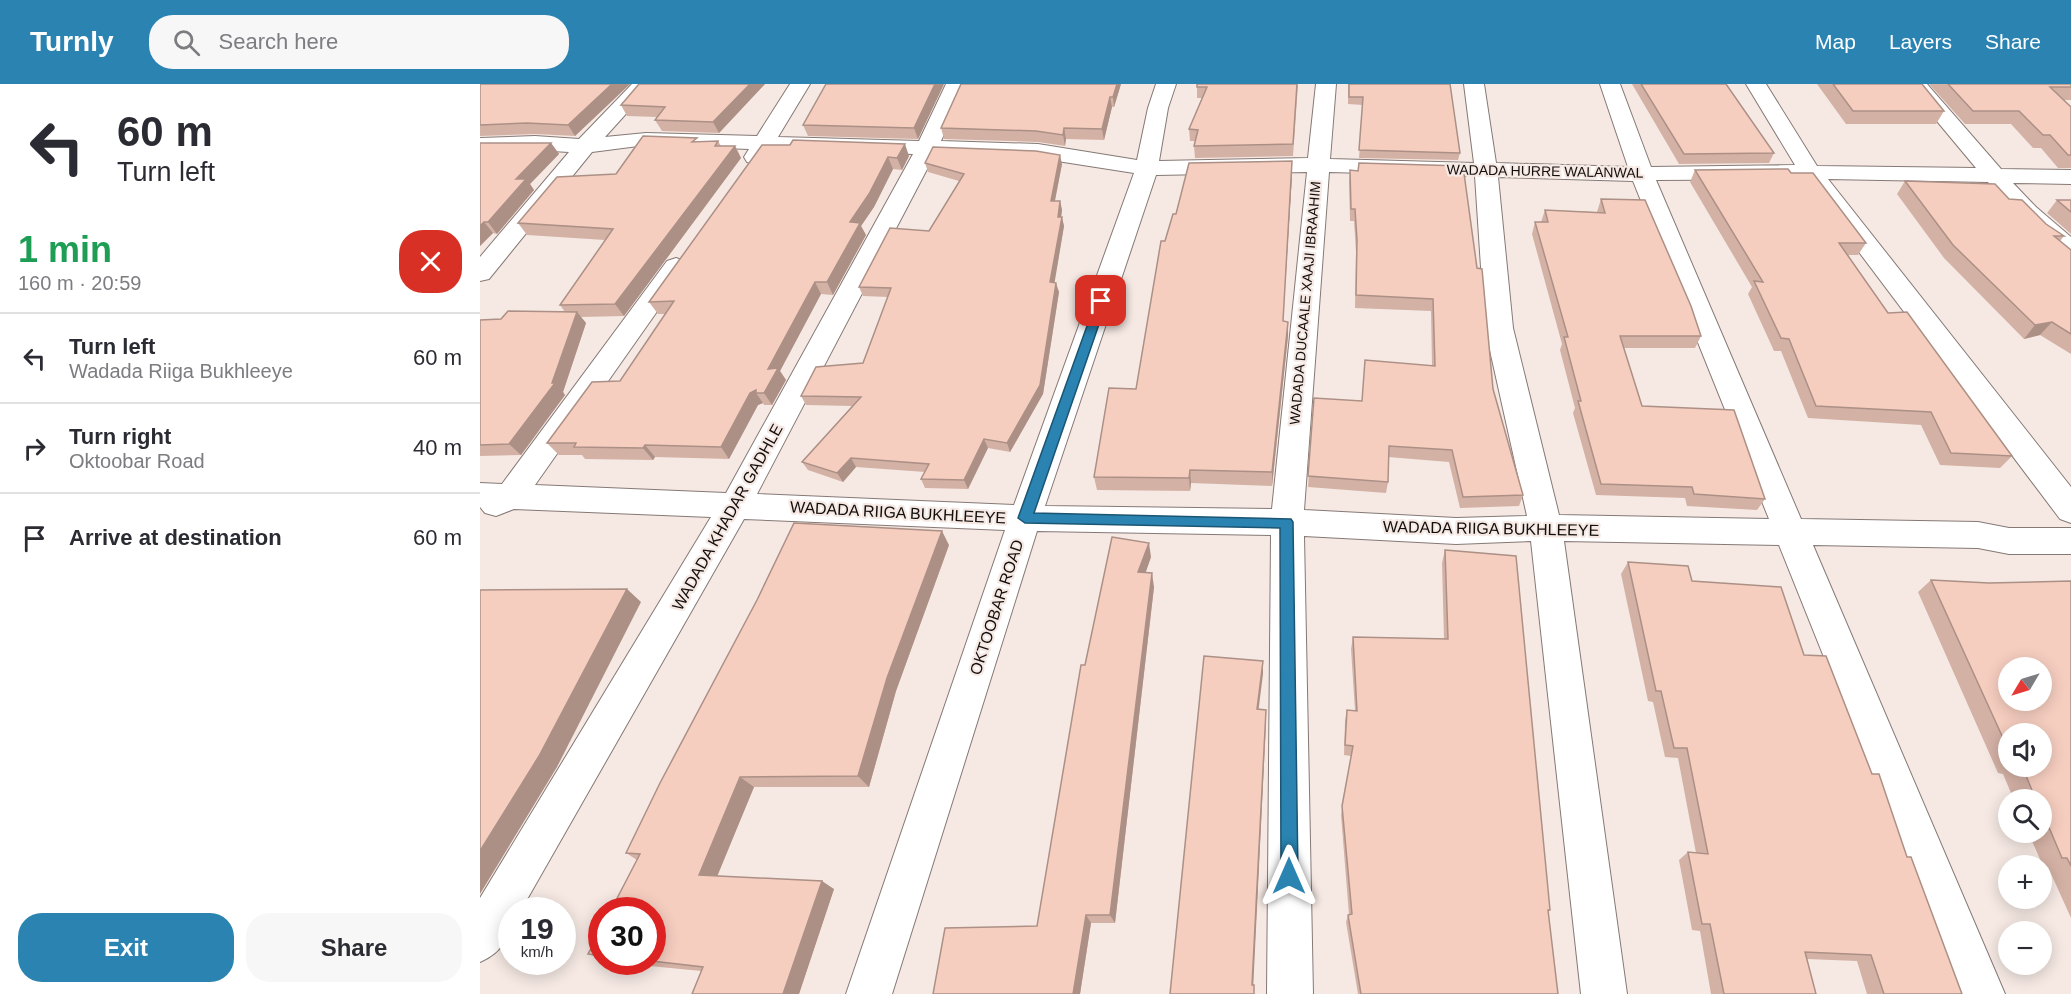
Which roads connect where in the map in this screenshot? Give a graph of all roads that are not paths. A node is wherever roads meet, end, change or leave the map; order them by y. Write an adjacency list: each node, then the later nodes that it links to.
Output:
1 (643, 84): 12 (street)
2 (800, 84): 10 (street)
3 (956, 84): 13 (street, WADADA KHADAR GADHLE)
4 (1166, 84): 15 (street, OKTOOBAR ROAD)
5 (1326, 84): 14 (street, WADADA DUCAALE XAAJI IBRAAHIM)
6 (1474, 84): 16 (street)
7 (1610, 84): 18 (street)
8 (1756, 84): 17 (street)
9 (1916, 84): 19 (street)
10 (765, 143): 12 (street, WADADA HURRE WALANWAL); 13 (street, WADADA HURRE WALANWAL); 21 (street)
11 (480, 145): 12 (street, WADADA HURRE WALANWAL)
12 (585, 146): 24 (street)
13 (928, 146): 15 (street, WADADA HURRE WALANWAL); 26 (street, WADADA KHADAR GADHLE)
14 (1317, 165): 15 (street, WADADA HURRE WALANWAL); 16 (street, WADADA HURRE WALANWAL); 30 (street, WADADA DUCAALE XAAJI IBRAAHIM)
15 (1147, 168): 29 (street, OKTOOBAR ROAD)
16 (1486, 170): 18 (street, WADADA HURRE WALANWAL); 31 (street)
17 (1810, 172): 18 (street, WADADA HURRE WALANWAL); 19 (street, WADADA HURRE WALANWAL); 27 (street)
18 (1642, 174): 32 (street)
19 (1992, 174): 20 (street, WADADA HURRE WALANWAL); 23 (street)
20 (2071, 177)
21 (738, 181)
22 (690, 247): 25 (street)
23 (2071, 249)
24 (480, 273)
25 (495, 495): 26 (street, WADADA RIIGA BUKHLEEYE); 28 (street)
26 (736, 504): 29 (street, WADADA RIIGA BUKHLEEYE); 34 (street, WADADA KHADAR GADHLE)
27 (2071, 510)
28 (480, 514)
29 (1025, 518): 30 (street, WADADA RIIGA BUKHLEEYE); 35 (street, OKTOOBAR ROAD)
30 (1287, 522): 31 (street, WADADA RIIGA BUKHLEEYE); 36 (street, WADADA DUCAALE XAAJI IBRAAHIM)
31 (1546, 528): 32 (street, WADADA RIIGA BUKHLEEYE); 37 (street)
32 (1791, 533): 33 (street, WADADA RIIGA BUKHLEEYE); 38 (street)
33 (2071, 541)
34 (480, 940)
35 (869, 994)
36 (1290, 994)
37 (1604, 994)
38 (1982, 994)

